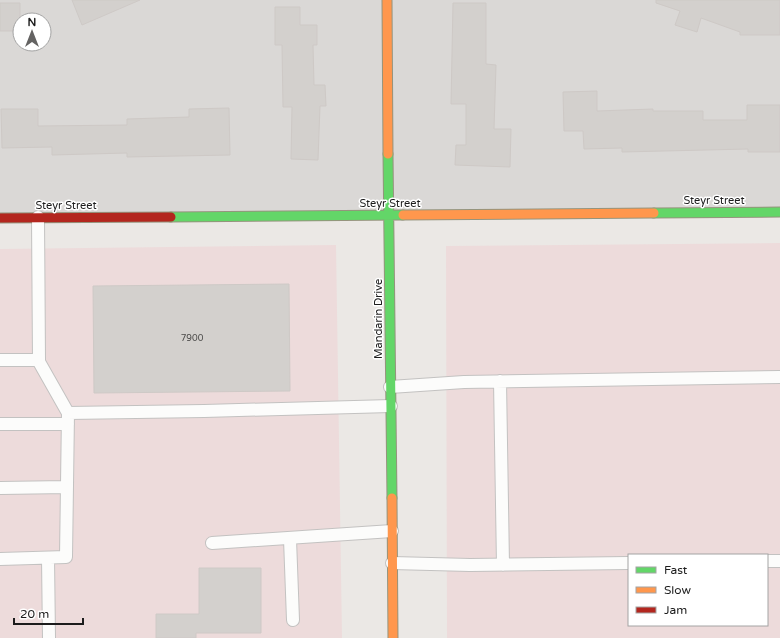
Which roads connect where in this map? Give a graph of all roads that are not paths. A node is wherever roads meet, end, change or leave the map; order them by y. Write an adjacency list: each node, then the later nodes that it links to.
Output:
1 (387, 0): 3 (street, Mandarin Drive)
2 (780, 212): 3 (street, Steyr Street)
3 (389, 215): 4 (street, Steyr Street); 10 (street, Mandarin Drive)
4 (38, 217): 5 (street, Steyr Street); 7 (lane)
5 (0, 218)
6 (0, 360): 7 (lane)
7 (38, 360): 12 (lane)
8 (780, 377): 9 (lane)
9 (500, 381): 10 (lane); 25 (lane)
10 (390, 387): 11 (street, Mandarin Drive)
11 (391, 406): 12 (lane); 16 (street, Mandarin Drive)
12 (68, 418): 13 (lane); 14 (lane)
13 (0, 424)
14 (67, 487): 15 (lane); 20 (lane)
15 (0, 488)
16 (392, 531): 17 (lane); 23 (street, Mandarin Drive)
17 (290, 539): 18 (lane); 26 (lane)
18 (212, 543)
19 (0, 558): 20 (lane)
20 (48, 558): 27 (lane)
21 (768, 561): 22 (lane)
22 (780, 561)
23 (392, 563): 25 (lane); 28 (street, Mandarin Drive)
24 (628, 563): 25 (lane)
25 (503, 565)
26 (293, 620)
27 (49, 638)
28 (393, 638)

